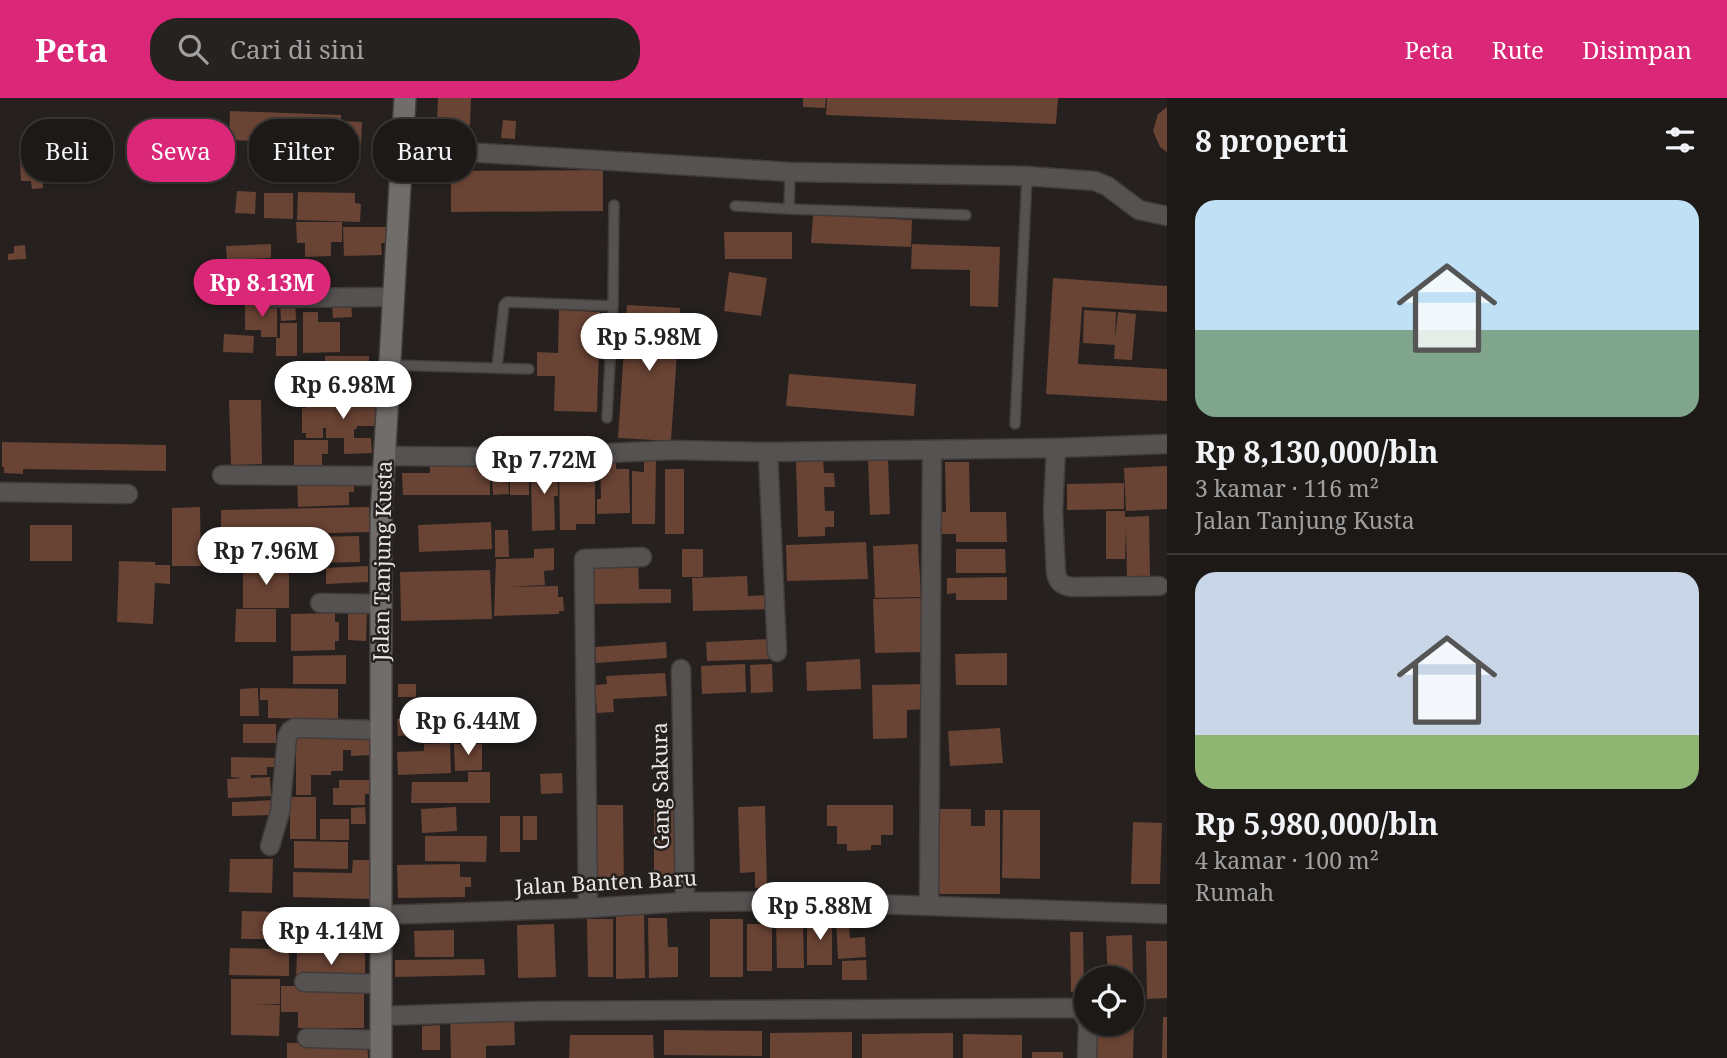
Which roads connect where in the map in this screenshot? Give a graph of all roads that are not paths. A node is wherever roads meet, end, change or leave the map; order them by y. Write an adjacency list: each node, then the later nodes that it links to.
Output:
1 (405, 98): 2 (street, Jalan Tanjung Kusta)
2 (404, 119)
3 (476, 153): 4 (street)
4 (790, 172): 5 (street); 9 (lane)
5 (1027, 176): 11 (street); 19 (lane)
6 (400, 182): 12 (street, Jalan Tanjung Kusta)
7 (614, 205): 14 (lane)
8 (735, 206): 9 (lane)
9 (789, 209): 10 (lane)
10 (966, 215)
11 (1167, 216)
12 (393, 297): 13 (street); 15 (street, Jalan Tanjung Kusta)
13 (270, 298)
14 (613, 306): 16 (lane); 18 (lane)
15 (388, 365): 16 (lane); 24 (street, Jalan Tanjung Kusta)
16 (497, 367): 17 (lane)
17 (528, 369)
18 (607, 418)
19 (1015, 424)
20 (1167, 444): 21 (street)
21 (1056, 448): 22 (street); 29 (street)
22 (932, 450): 23 (street); 37 (street)
23 (768, 452): 24 (street); 32 (street)
24 (383, 466): 25 (street); 31 (street, Jalan Tanjung Kusta)
25 (222, 475)
26 (0, 492): 27 (street)
27 (128, 494)
28 (642, 557): 38 (street)
29 (1159, 586)
30 (320, 603): 31 (street)
31 (383, 604): 34 (street, Jalan Tanjung Kusta)
32 (777, 652)
33 (681, 669): 36 (street, Gang Sakura)
34 (381, 730): 35 (street); 40 (street, Jalan Tanjung Kusta)
35 (271, 846)
36 (685, 902): 37 (street, Jalan Banten Baru); 38 (street, Jalan Banten Baru)
37 (929, 904): 39 (street, Jalan Banten Baru)
38 (588, 908): 40 (street, Jalan Banten Baru)
39 (1167, 914)
40 (382, 915): 42 (street, Jalan Tanjung Kusta)
41 (304, 982): 42 (street)
42 (381, 984): 44 (street, Jalan Tanjung Kusta)
43 (1074, 1009): 44 (street)
44 (380, 1016): 47 (street, Jalan Tanjung Kusta)
45 (1087, 1036): 48 (street)
46 (307, 1038): 47 (street)
47 (380, 1049)
48 (1087, 1058)

